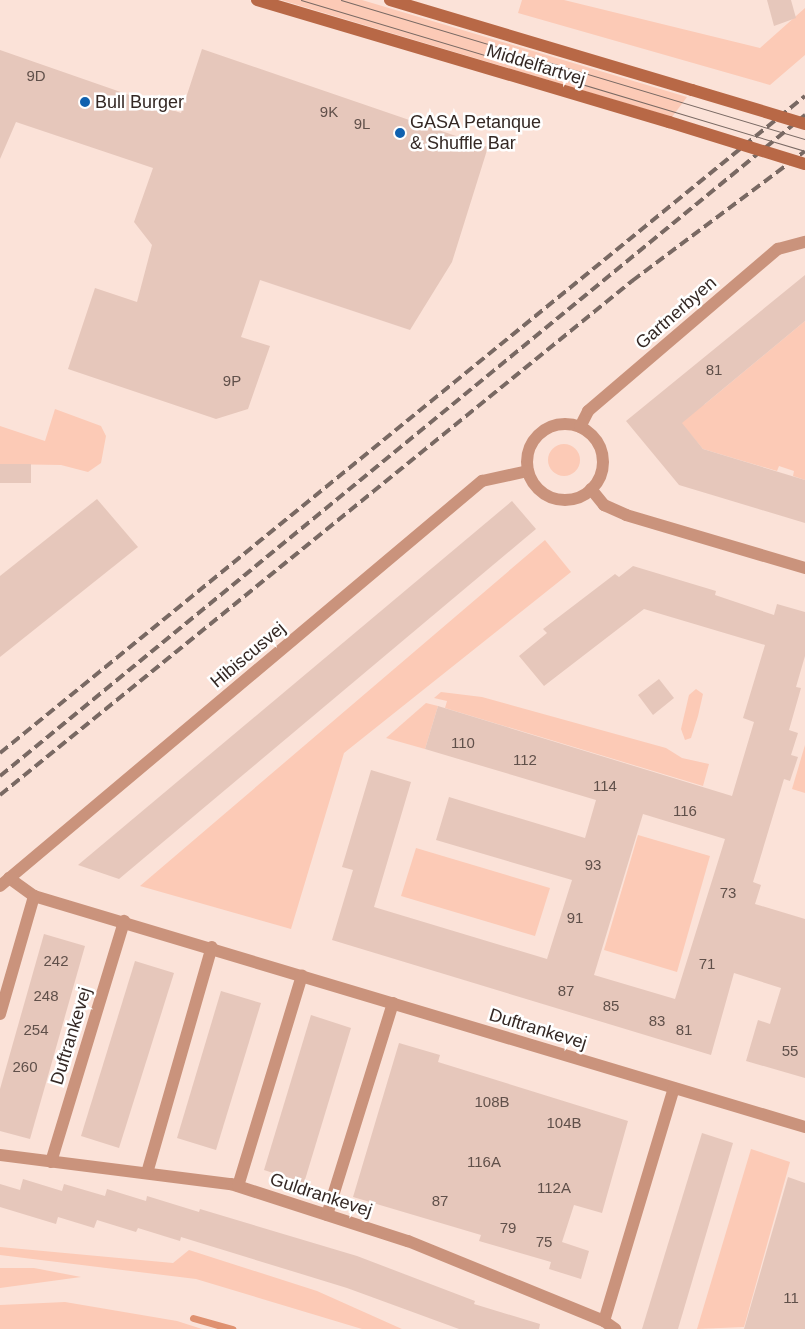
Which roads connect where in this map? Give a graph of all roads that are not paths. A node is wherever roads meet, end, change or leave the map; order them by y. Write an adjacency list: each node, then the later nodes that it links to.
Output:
1 (257, 0): 4 (street, Middelfartvej, bridge)
2 (390, 0): 3 (street, Middelfartvej, bridge)
3 (805, 124)
4 (805, 164)
5 (805, 242): 6 (street, Gartnerbyen)
6 (580, 426): 7 (street); 8 (street)
7 (528, 471): 8 (street); 10 (street, Hibiscusvej)
8 (591, 489): 9 (street)
9 (805, 568)
10 (4, 882): 11 (street, Duftrankevej)
11 (34, 896): 12 (street, Duftrankevej); 16 (street)
12 (124, 921): 13 (street, Duftrankevej); 20 (street, Duftrankevej)
13 (212, 948): 14 (street, Duftrankevej); 21 (street)
14 (302, 975): 15 (street, Duftrankevej); 22 (street)
15 (393, 1003): 17 (street, Duftrankevej); 23 (street)
16 (0, 1014)
17 (674, 1088): 18 (street, Duftrankevej); 24 (street)
18 (805, 1127)
19 (0, 1155): 20 (street, Guldrankevej)
20 (51, 1162): 21 (street, Guldrankevej)
21 (147, 1173): 22 (street, Guldrankevej)
22 (238, 1186): 23 (street, Guldrankevej)
23 (327, 1215): 24 (street, Guldrankevej)
24 (604, 1321): 25 (street, Guldrankevej)
25 (615, 1329)

